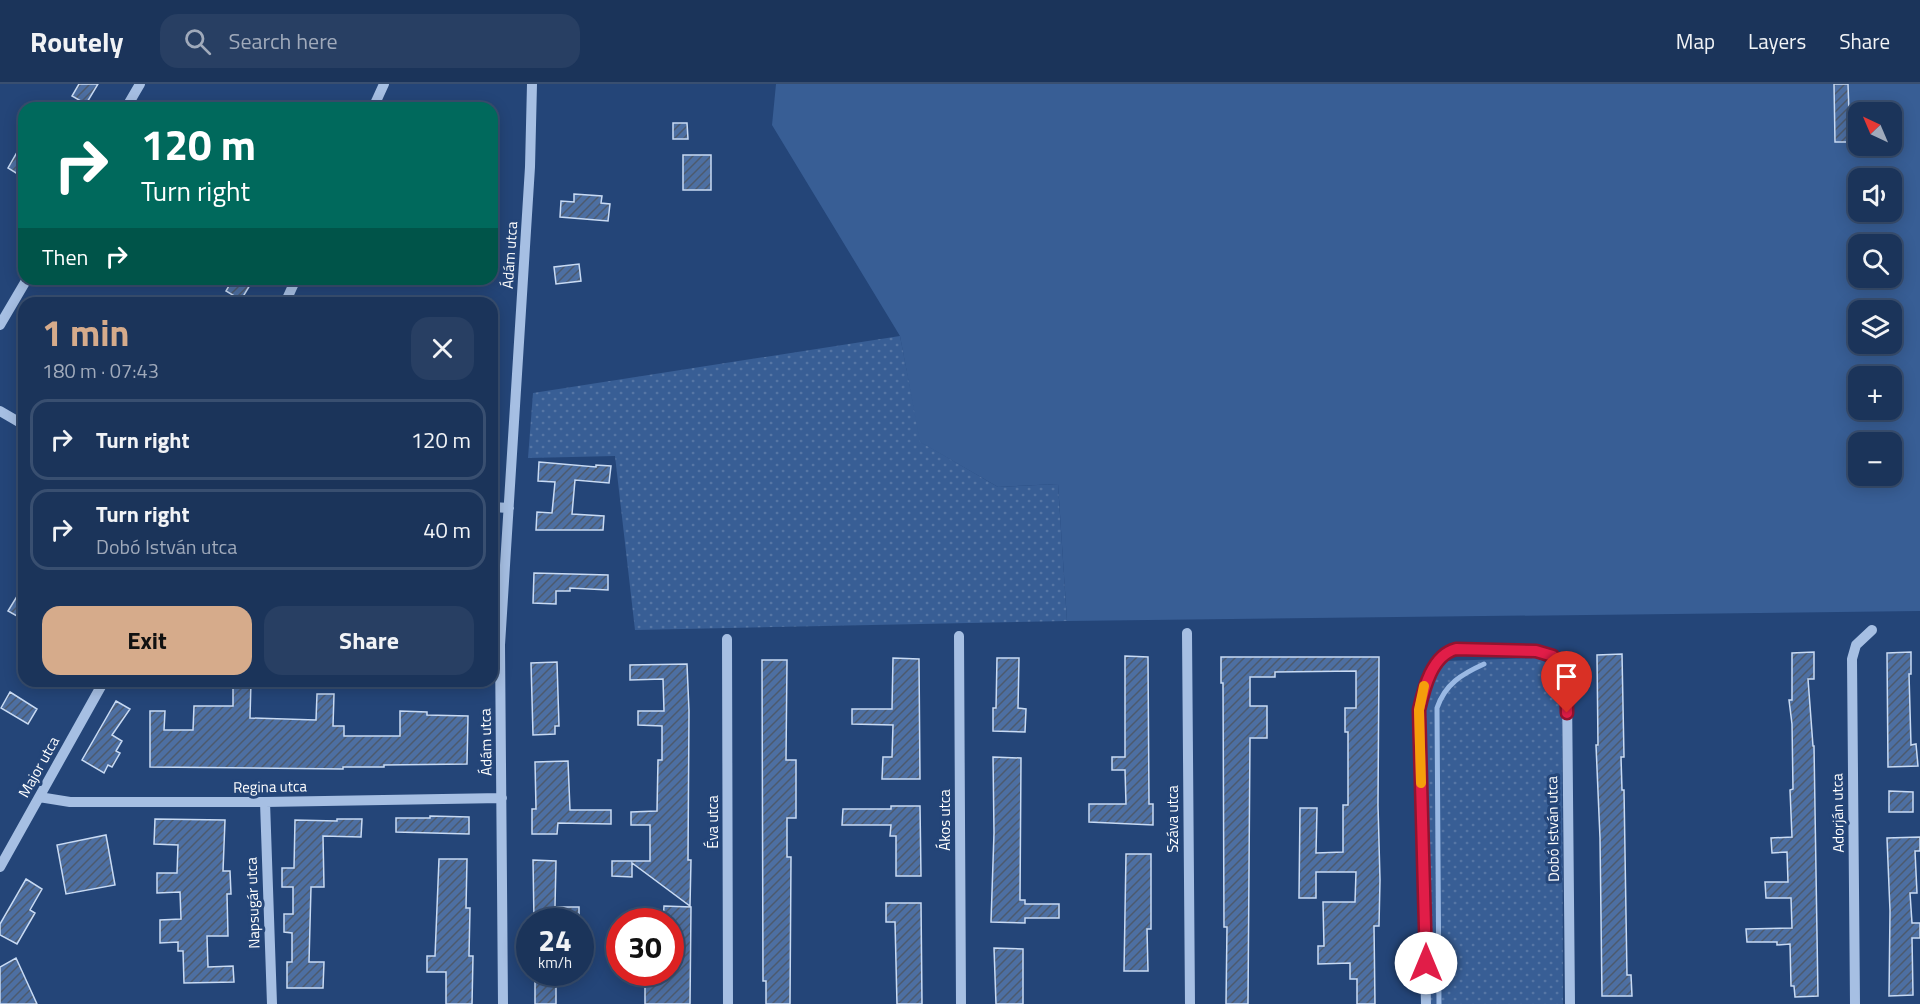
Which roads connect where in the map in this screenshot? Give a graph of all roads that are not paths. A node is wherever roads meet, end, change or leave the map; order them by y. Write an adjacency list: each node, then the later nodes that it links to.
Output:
1 (140, 84): 4 (street)
2 (384, 84): 5 (street)
3 (532, 84): 11 (street, Ádám utca)
4 (130, 102)
5 (376, 102)
6 (23, 285): 7 (street)
7 (0, 325)
8 (0, 411): 9 (street)
9 (18, 422)
10 (498, 507): 11 (street)
11 (509, 508): 18 (street, Ádám utca)
12 (1872, 630): 28 (street, Adorján utca)
13 (1187, 633): 25 (street, Száva utca)
14 (959, 636): 24 (street, Ákos utca)
15 (727, 639): 23 (street, Éva utca)
16 (101, 687): 17 (street, Major utca)
17 (39, 797): 19 (street, Regina utca); 20 (street, Major utca)
18 (502, 798): 19 (street, Regina utca); 22 (street, Ádám utca)
19 (265, 802): 21 (street, Napsugár utca)
20 (0, 867)
21 (272, 1004)
22 (503, 1004)
23 (728, 1004)
24 (961, 1004)
25 (1190, 1004)
26 (1426, 1004): 27 (street, Dobó István utca)
27 (1570, 1004)
28 (1856, 1004)

